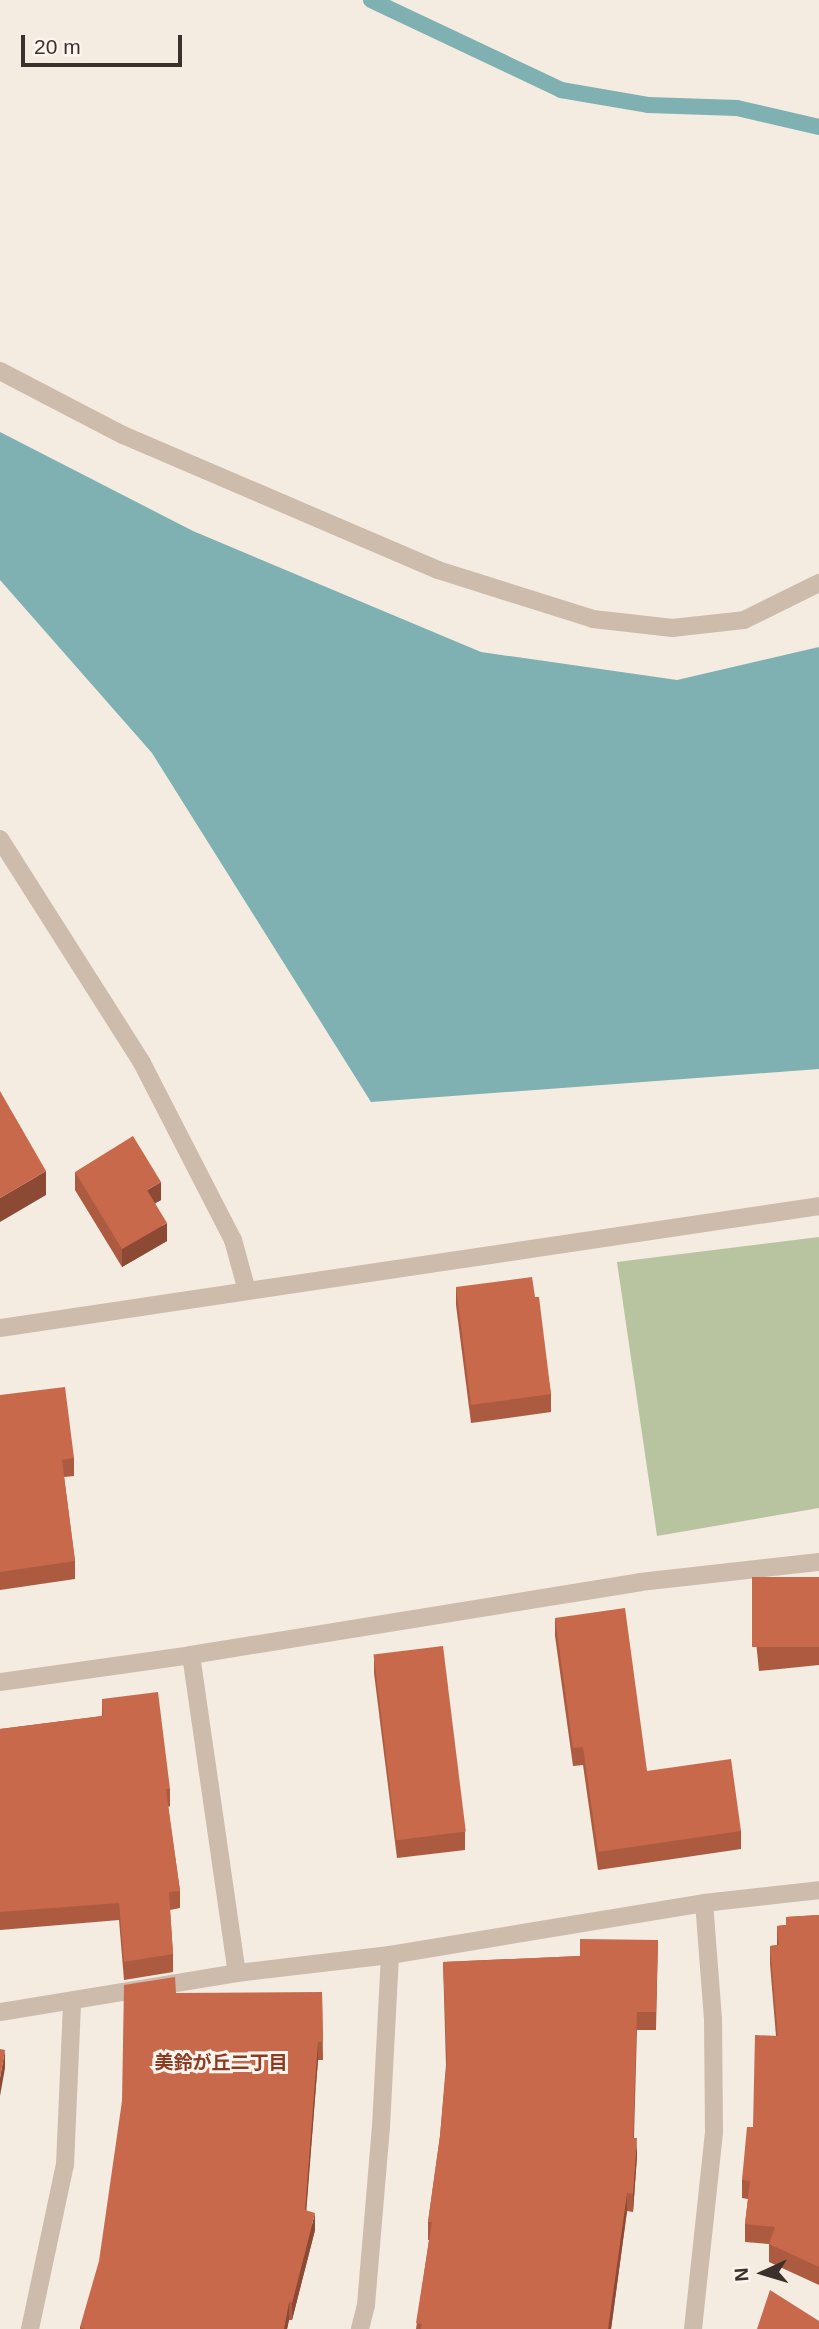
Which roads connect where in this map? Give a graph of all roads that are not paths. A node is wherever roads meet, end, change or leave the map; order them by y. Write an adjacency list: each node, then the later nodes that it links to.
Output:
1 (0, 371): 2 (street)
2 (819, 583)
3 (0, 839): 5 (street)
4 (819, 1206): 5 (street)
5 (247, 1291): 6 (street)
6 (0, 1328)
7 (819, 1562): 8 (street)
8 (191, 1655): 9 (street); 13 (street)
9 (0, 1682)
10 (819, 1890): 11 (street)
11 (704, 1903): 12 (street); 18 (street)
12 (390, 1955): 13 (street); 17 (street)
13 (237, 1973): 14 (street)
14 (72, 2002): 15 (street); 16 (street)
15 (0, 2012)
16 (30, 2329)
17 (360, 2329)
18 (693, 2329)

